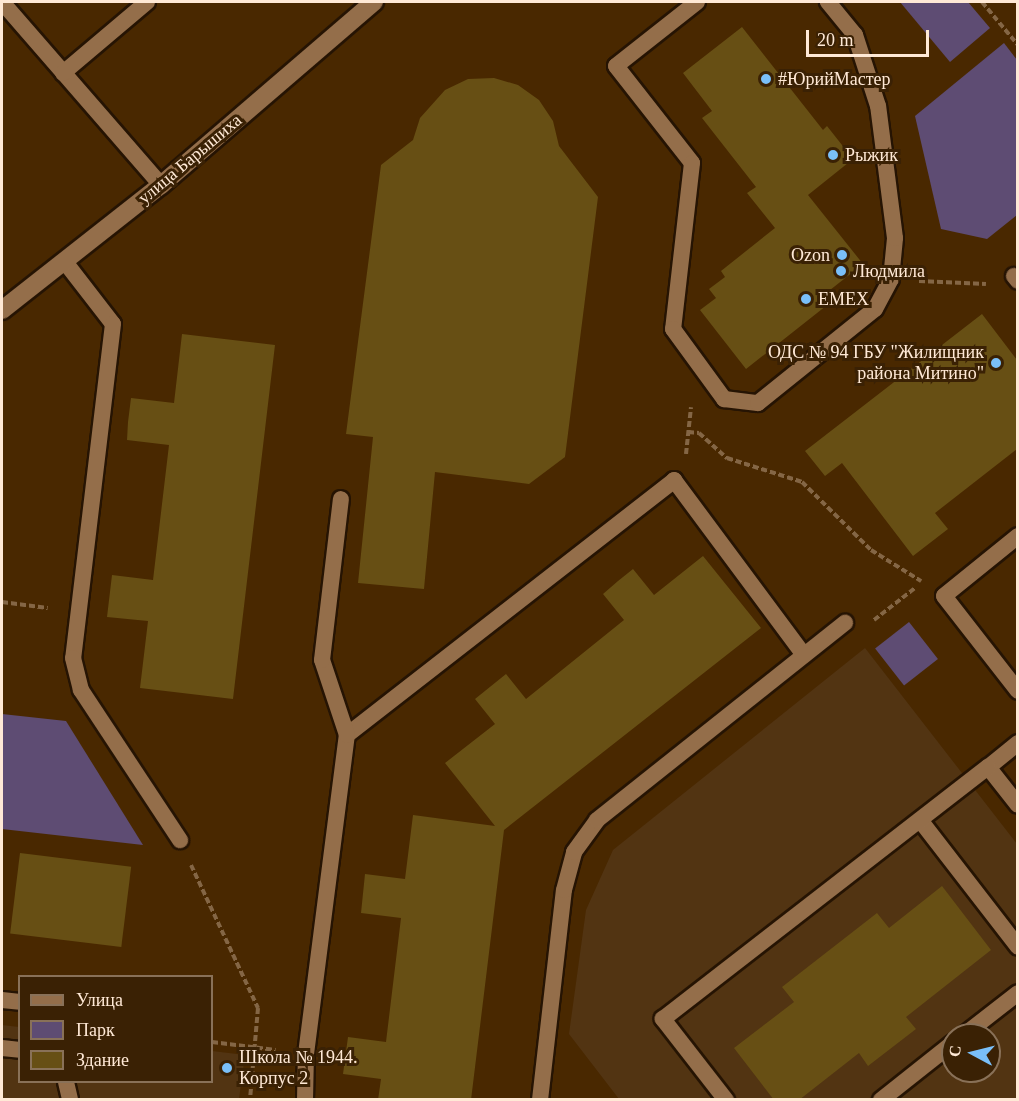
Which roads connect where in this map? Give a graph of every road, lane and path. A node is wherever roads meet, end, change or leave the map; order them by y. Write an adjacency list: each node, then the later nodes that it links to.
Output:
1 (147, 2): 8 (lane)
2 (374, 2): 9 (main road, улица Барышиха)
3 (697, 2): 4 (lane)
4 (828, 2)
5 (982, 2): 7 (path)
6 (4, 10): 8 (lane)
7 (1017, 45)
8 (63, 73): 9 (lane)
9 (161, 184): 10 (main road, улица Барышиха)
10 (65, 262): 13 (main road, улица Барышиха); 22 (lane)
11 (919, 281): 12 (path)
12 (956, 283)
13 (2, 310)
14 (692, 401): 15 (path)
15 (688, 432): 16 (path); 19 (path)
16 (685, 462)
17 (341, 499): 26 (lane)
18 (1017, 536): 20 (lane)
19 (923, 582): 20 (path); 23 (path)
20 (944, 596): 25 (lane)
21 (2, 602): 22 (path)
22 (78, 611): 31 (lane)
23 (845, 623): 24 (lane)
24 (803, 654): 26 (lane); 47 (lane)
25 (1017, 691)
26 (347, 735): 42 (lane)
27 (1017, 743): 28 (lane)
28 (988, 767): 29 (lane); 30 (lane)
29 (1017, 805)
30 (920, 820): 32 (lane); 48 (lane)
31 (180, 840): 38 (path)
32 (1017, 947)
33 (1017, 993): 36 (lane)
34 (2, 999): 35 (lane)
35 (18, 1002)
36 (979, 1023)
37 (213, 1042): 38 (path)
38 (254, 1047): 42 (path); 45 (path)
39 (2, 1048): 40 (lane)
40 (18, 1050)
41 (941, 1053): 49 (lane)
42 (306, 1054): 46 (lane)
43 (66, 1083): 44 (lane)
44 (70, 1100)
45 (250, 1100)
46 (305, 1100)
47 (540, 1100)
48 (726, 1100)
49 (881, 1100)

